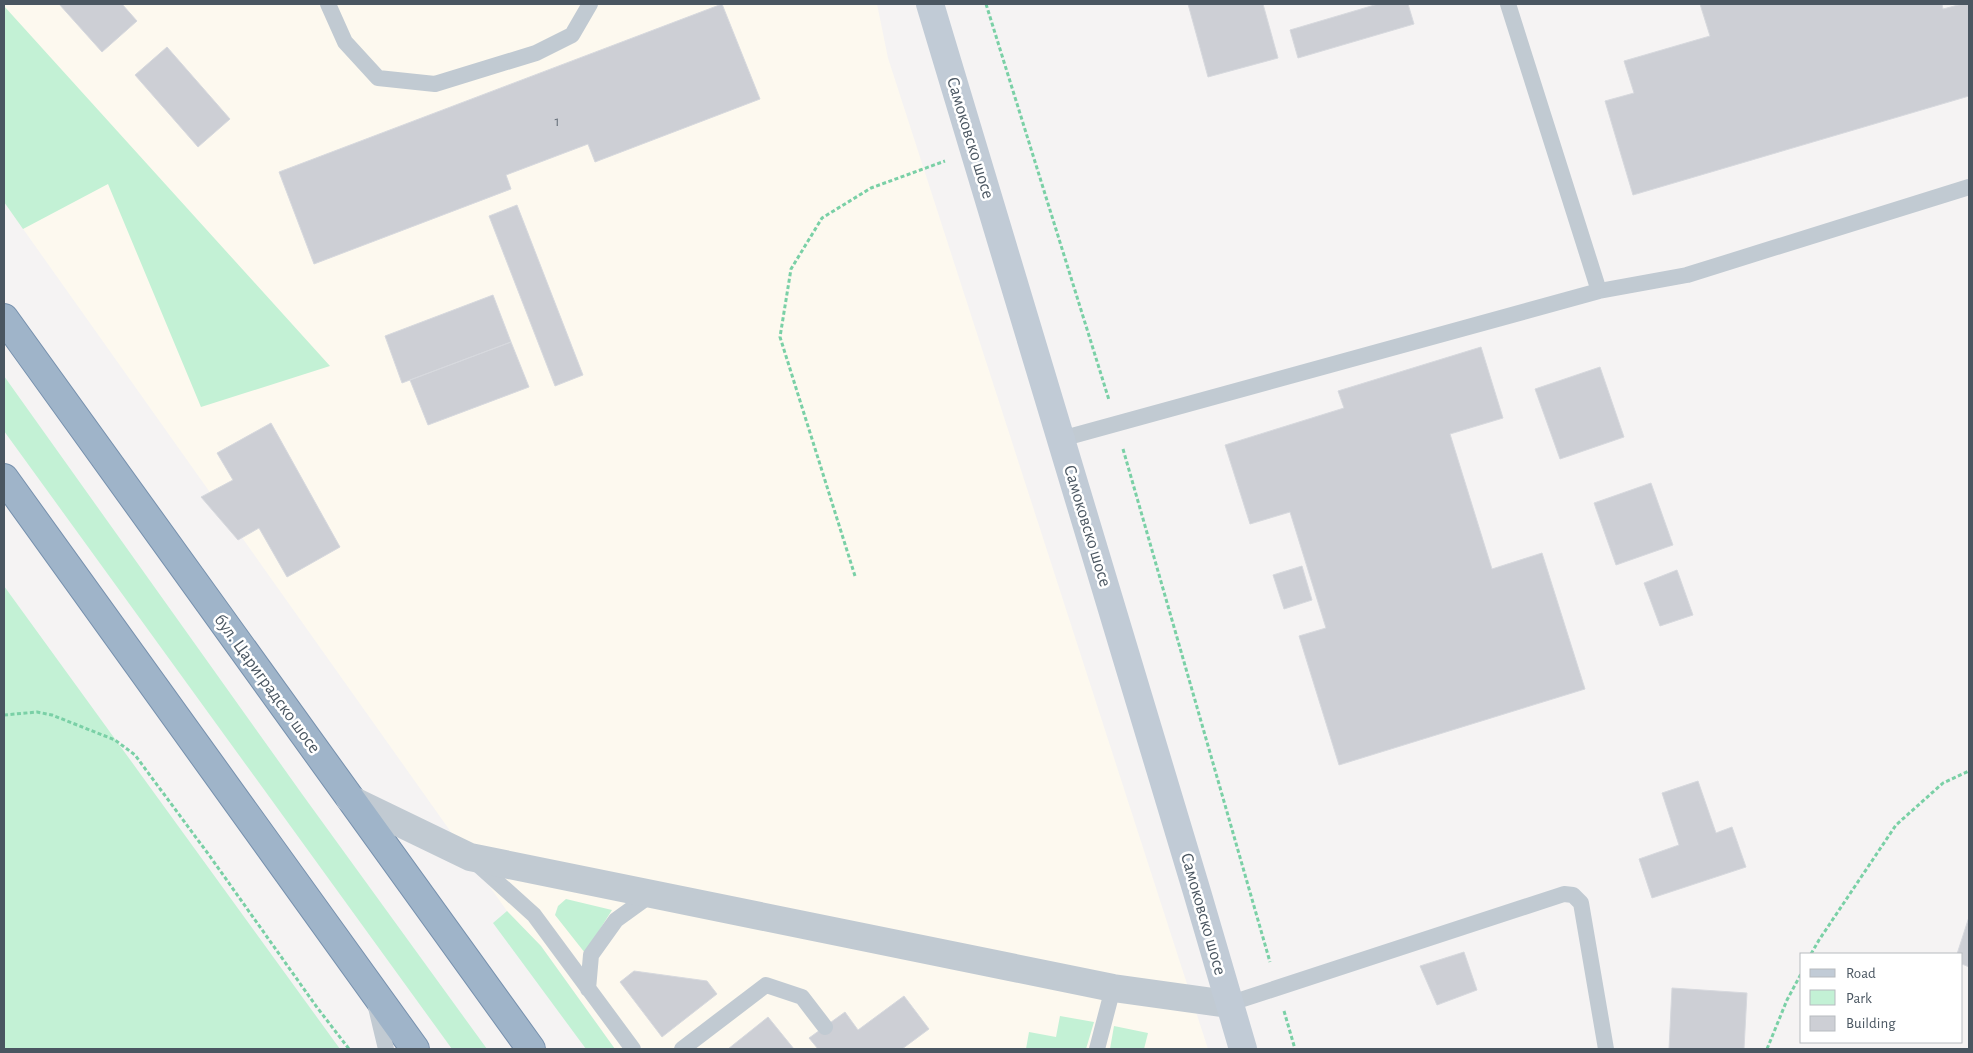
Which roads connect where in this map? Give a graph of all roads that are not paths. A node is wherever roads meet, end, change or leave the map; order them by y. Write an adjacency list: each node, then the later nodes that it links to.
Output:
1 (328, 4): 2 (lane)
2 (590, 4)
3 (930, 4): 8 (main road, Самоковско шосе)
4 (1508, 4): 6 (lane)
5 (1969, 187): 6 (lane)
6 (1599, 291): 8 (lane)
7 (4, 318): 10 (highway, бул. Цариградско шосе)
8 (1061, 439): 16 (main road, Самоковско шосе)
9 (4, 478): 15 (highway)
10 (350, 799): 11 (street); 20 (highway, бул. Цариградско шосе)
11 (470, 857): 12 (street); 14 (lane)
12 (652, 894): 13 (street); 14 (lane)
13 (1113, 988): 16 (street); 23 (lane)
14 (588, 989): 21 (lane)
15 (373, 993): 18 (lane); 19 (highway)
16 (1228, 1004): 24 (main road, Самоковско шосе); 25 (lane)
17 (825, 1027): 22 (lane)
18 (386, 1049)
19 (414, 1049)
20 (532, 1049)
21 (633, 1049)
22 (682, 1049)
23 (1097, 1049)
24 (1243, 1049)
25 (1606, 1049)

